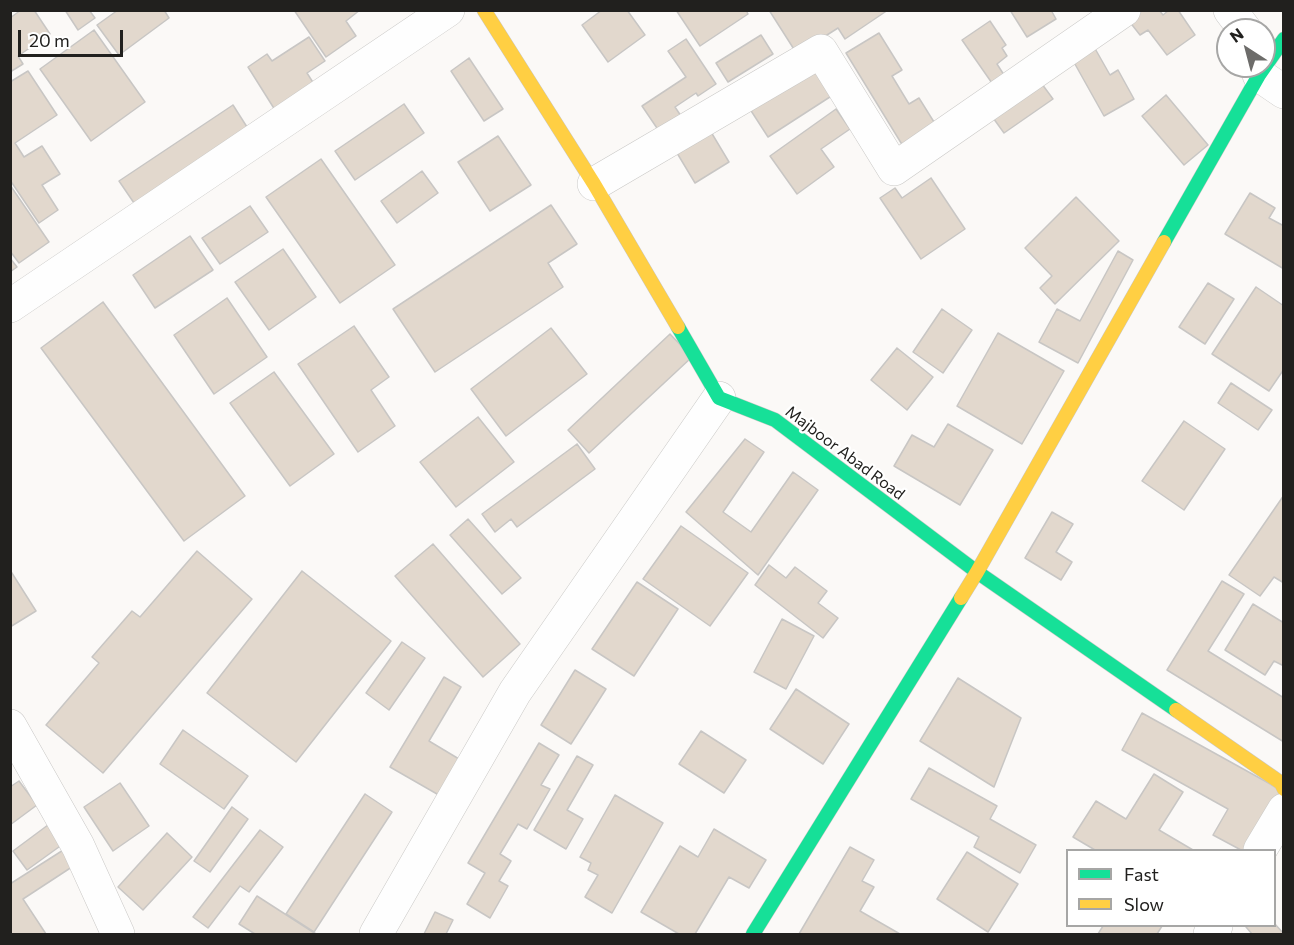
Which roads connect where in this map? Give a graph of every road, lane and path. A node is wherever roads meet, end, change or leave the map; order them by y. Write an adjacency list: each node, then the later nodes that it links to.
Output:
1 (448, 10): 8 (street)
2 (484, 10): 7 (street)
3 (1124, 10): 7 (street)
4 (1284, 39): 5 (street)
5 (1276, 57)
6 (1267, 78): 10 (street)
7 (594, 184): 9 (street)
8 (10, 306)
9 (719, 398): 10 (street, Majboor Abad Road); 16 (street)
10 (977, 572): 12 (street, Majboor Abad Road); 17 (street)
11 (10, 726): 15 (street)
12 (1284, 789)
13 (1284, 810): 14 (street)
14 (1261, 849)
15 (118, 934)
16 (376, 934)
17 (753, 934)

